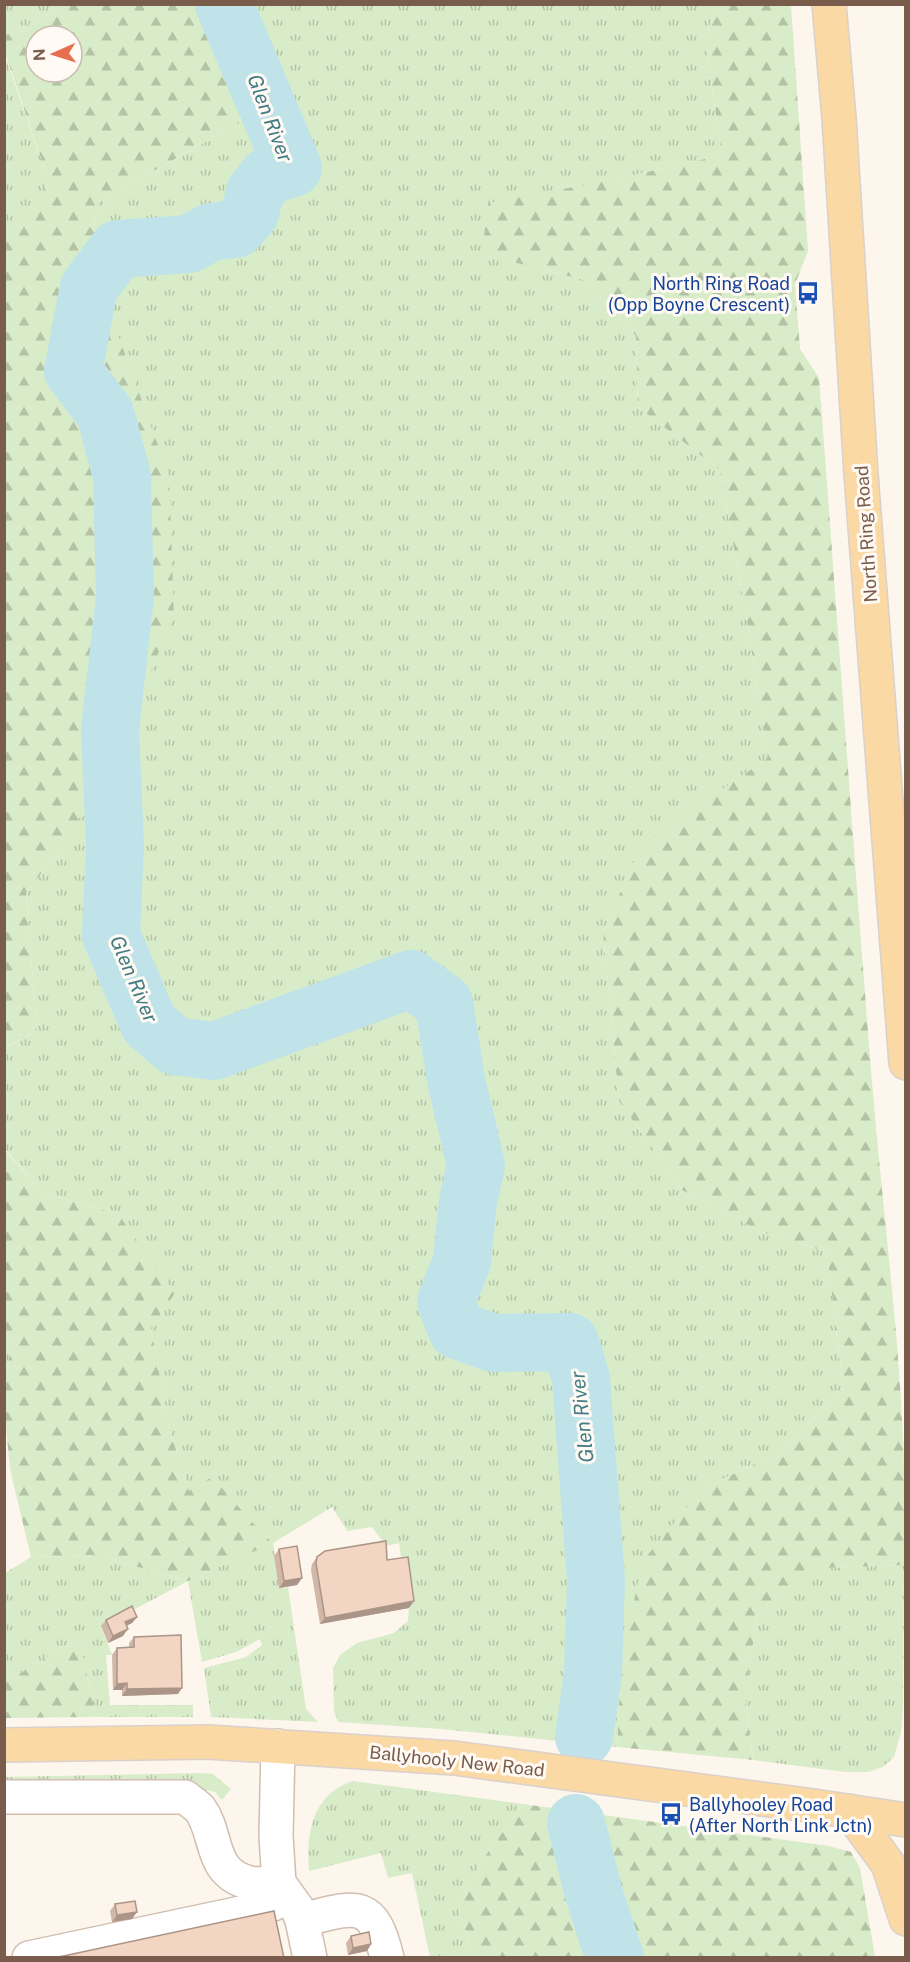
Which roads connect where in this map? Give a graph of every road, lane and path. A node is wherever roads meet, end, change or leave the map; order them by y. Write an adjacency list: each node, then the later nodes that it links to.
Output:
1 (829, 4): 2 (main road, North Ring Road)
2 (906, 1063)
3 (4, 1744): 4 (main road, Ballyhooly New Road)
4 (278, 1746): 6 (main road, Ballyhooly New Road); 8 (lane)
5 (4, 1797): 8 (lane)
6 (849, 1811): 7 (main road, Ballyhooly New Road); 9 (main road)
7 (906, 1820)
8 (290, 1900): 10 (lane); 11 (lane); 12 (lane)
9 (906, 1919)
10 (29, 1958)
11 (310, 1958)
12 (387, 1958)

